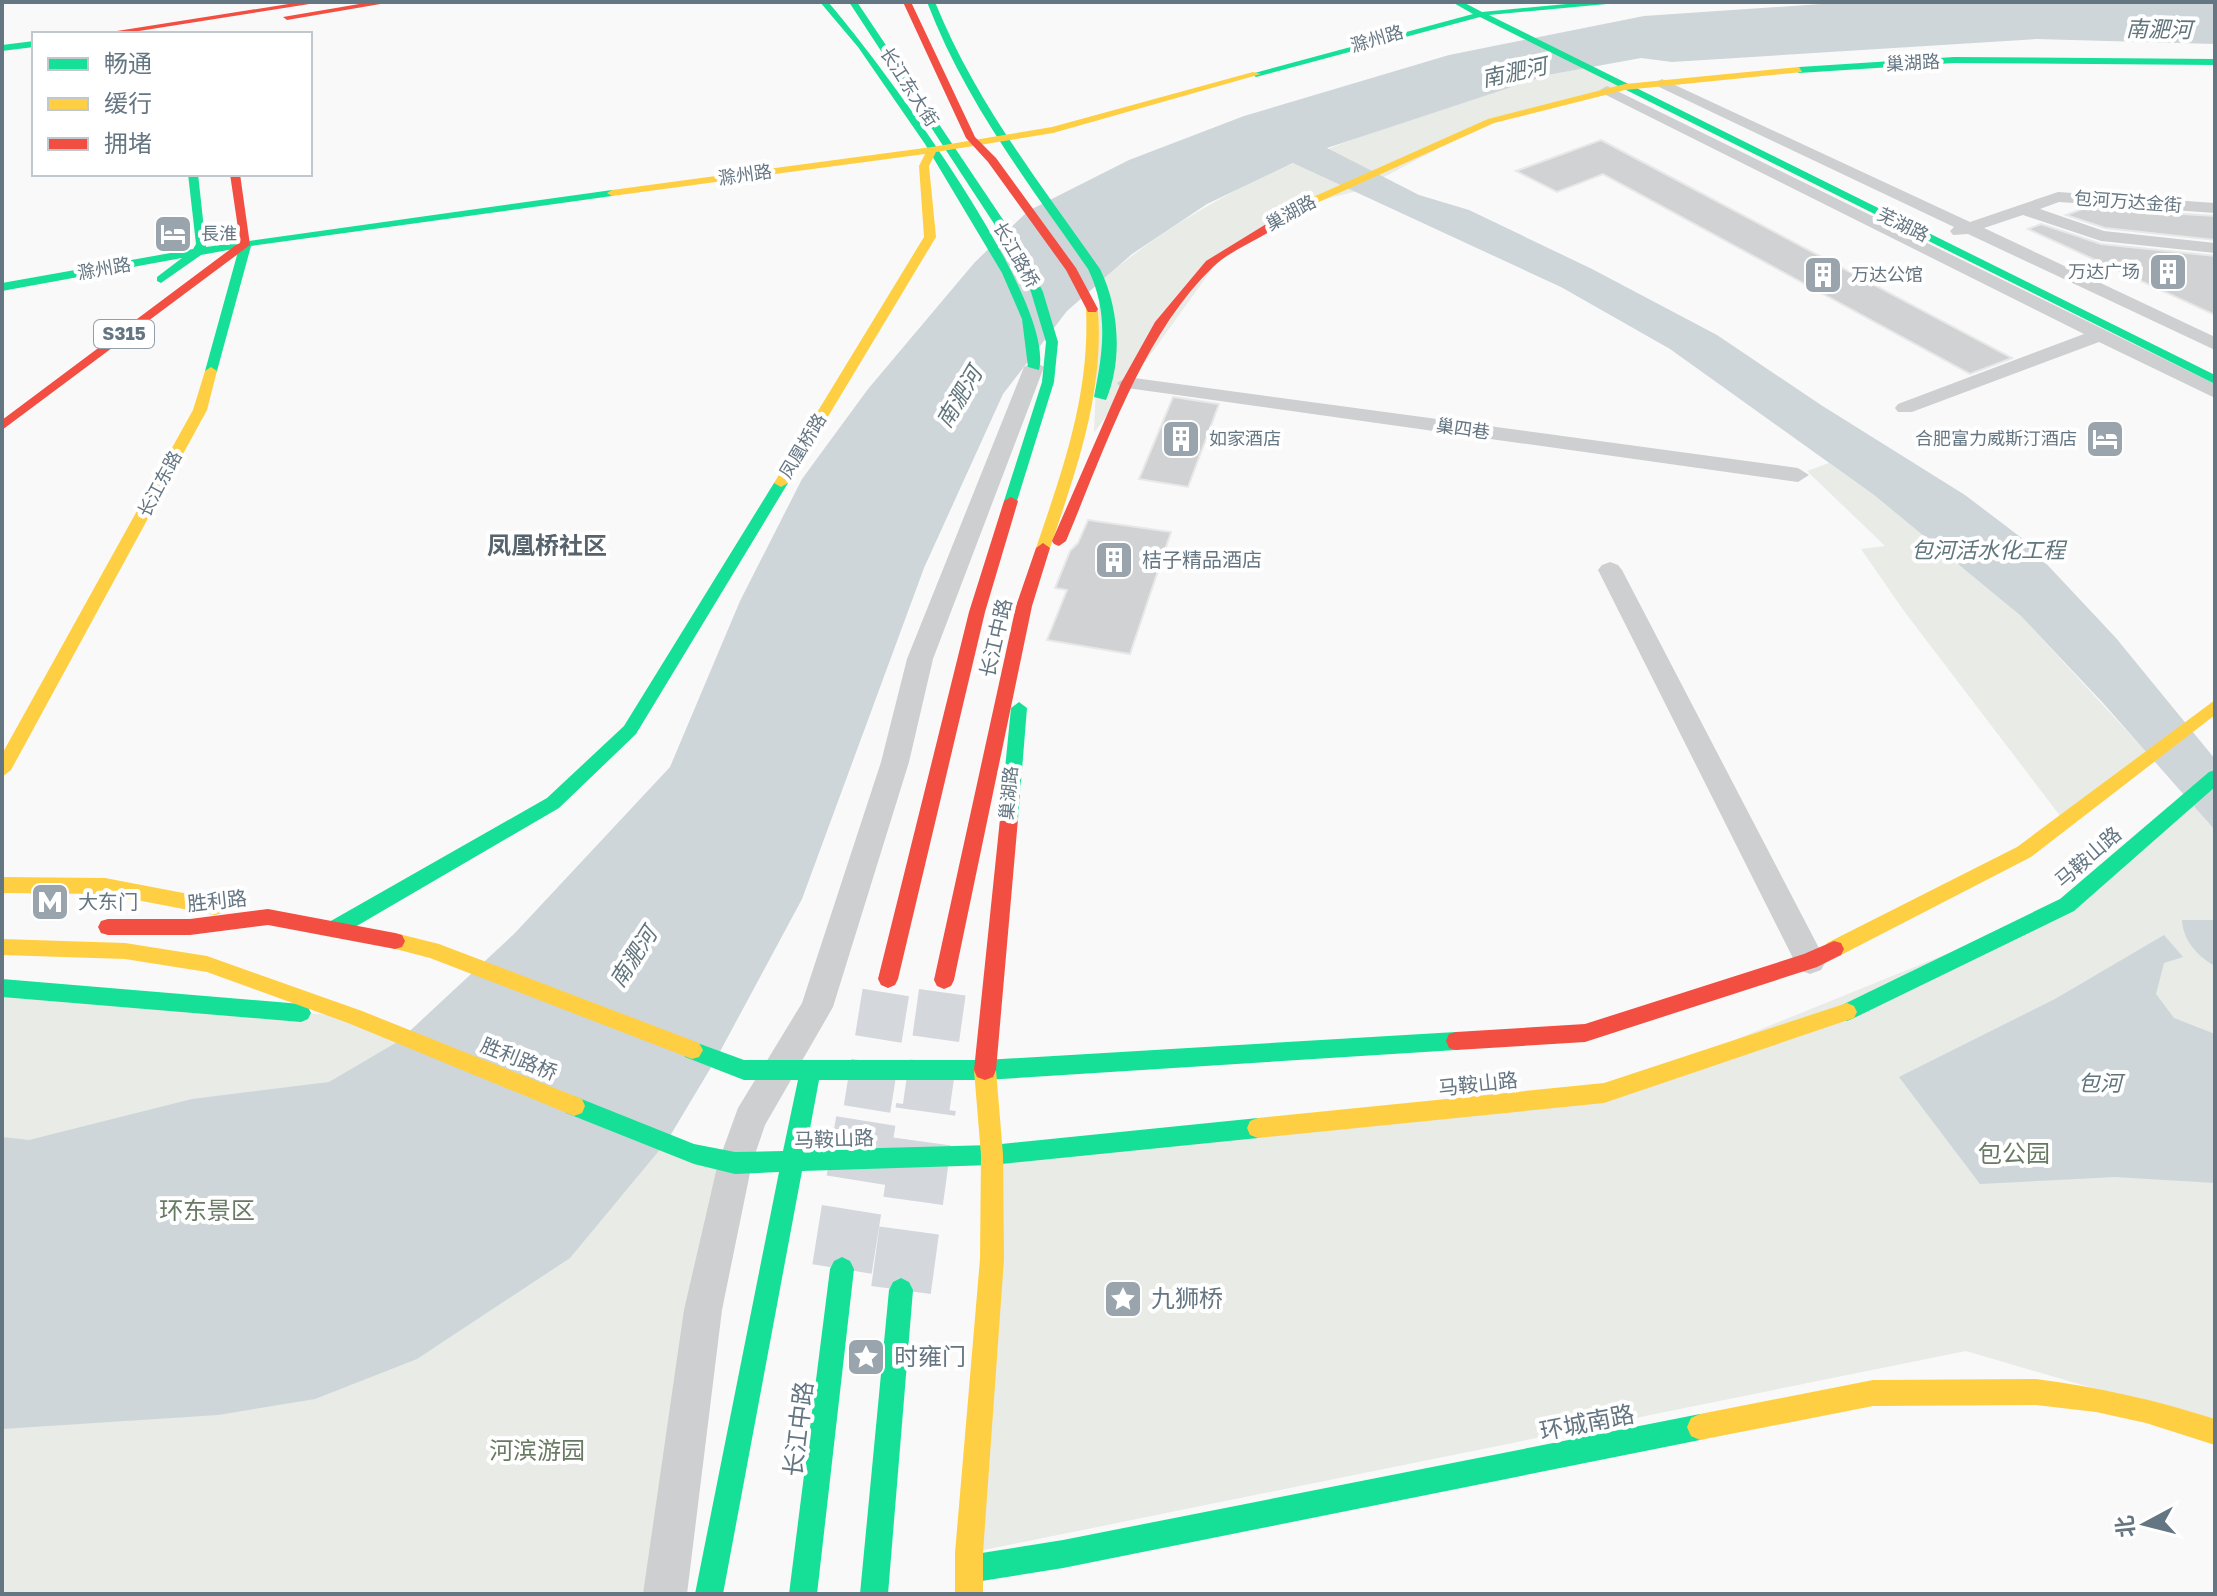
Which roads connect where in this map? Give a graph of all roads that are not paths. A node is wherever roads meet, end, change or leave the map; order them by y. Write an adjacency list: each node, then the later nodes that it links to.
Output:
1 (170, 2): 11 (main road)
2 (318, 2): 10 (main road)
3 (388, 2): 10 (main road)
4 (824, 2): 21 (main road)
5 (853, 2): 21 (main road, 长江东大街)
6 (907, 2): 20 (main road, 长江东大街)
7 (931, 2): 19 (main road)
8 (1624, 2): 9 (main road, 滁州路)
9 (1475, 8): 18 (main road, 芜湖路); 19 (main road, 滁州路)
10 (205, 21): 11 (main road)
11 (176, 30): 12 (main road)
12 (139, 32)
13 (32, 44): 14 (main road)
14 (2, 48)
15 (32, 53): 16 (main road)
16 (2, 57)
17 (2215, 62): 18 (main road, 巢湖路)
18 (1634, 87): 28 (main road, 芜湖路); 36 (street); 37 (street); 40 (main road, 芜湖路); 41 (main road, 巢湖路)
19 (1000, 136): 20 (main road, 滁州路); 35 (main road)
20 (973, 140): 21 (main road, 滁州路); 22 (main road, 长江东大街)
21 (939, 146): 23 (main road, 长江东大街); 29 (main road, 滁州路); 38 (main road); 58 (main road, 凤凰桥路)
22 (992, 160): 35 (main road, 长江路桥)
23 (967, 172): 38 (main road, 长江路桥)
24 (193, 176): 30 (main road)
25 (235, 176): 29 (main road, 长江东路)
26 (2215, 208): 27 (street, 包河万达金街)
27 (2024, 209): 28 (street, 包河万达金街); 31 (street)
28 (1950, 234): 39 (main road, 芜湖路)
29 (247, 239): 30 (main road, 滁州路); 44 (main road, S315); 53 (main road, 长江东路)
30 (200, 248): 32 (main road, 滁州路); 33 (main road, 滁州路); 34 (main road)
31 (2215, 248)
32 (2, 280)
33 (2, 287)
34 (149, 288)
35 (1101, 306): 45 (main road); 48 (main road, 长江中路)
36 (2100, 335): 42 (street); 43 (street)
37 (2215, 344)
38 (1043, 355): 61 (main road, 长江中路); 67 (street)
39 (2215, 361)
40 (2215, 380)
41 (1127, 383): 45 (main road); 46 (main road, 巢湖路); 47 (street, 巢四巷)
42 (2215, 392)
43 (1905, 408)
44 (2, 426)
45 (1094, 433): 46 (main road); 48 (main road)
46 (1096, 453): 66 (main road, 巢湖路)
47 (1798, 475)
48 (1055, 511): 62 (main road, 长江中路)
49 (1610, 570): 60 (street)
50 (2215, 690): 52 (main road)
51 (2215, 706): 52 (main road, 马鞍山路)
52 (2197, 719): 60 (main road, 马鞍山路)
53 (2, 770)
54 (2215, 777): 69 (main road, 马鞍山路)
55 (2, 885): 56 (main road)
56 (268, 917): 57 (main road, 胜利路); 58 (main road, 胜利路)
57 (83, 927)
58 (336, 928): 65 (main road, 胜利路)
59 (2, 947): 64 (main road)
60 (1810, 961): 66 (main road, 马鞍山路)
61 (888, 979)
62 (944, 980)
63 (2, 988): 64 (main road)
64 (355, 1017): 68 (main road, 胜利路桥)
65 (744, 1070): 67 (main road, 马鞍山路)
66 (985, 1070): 67 (main road, 马鞍山路); 69 (main road, 巢湖路)
67 (795, 1071): 70 (street); 71 (main road)
68 (667, 1141): 70 (main road, 马鞍山路)
69 (992, 1155): 71 (main road, 马鞍山路); 75 (main road, 巢湖路)
70 (735, 1163): 71 (main road, 马鞍山路); 76 (street)
71 (793, 1163): 77 (main road)
72 (842, 1269): 78 (main road, 长江中路)
73 (901, 1290): 79 (main road)
74 (2215, 1432): 75 (main road, 环城南路)
75 (969, 1569): 80 (main road, 巢湖路)
76 (665, 1594)
77 (709, 1594)
78 (803, 1594)
79 (874, 1594)
80 (969, 1594)

